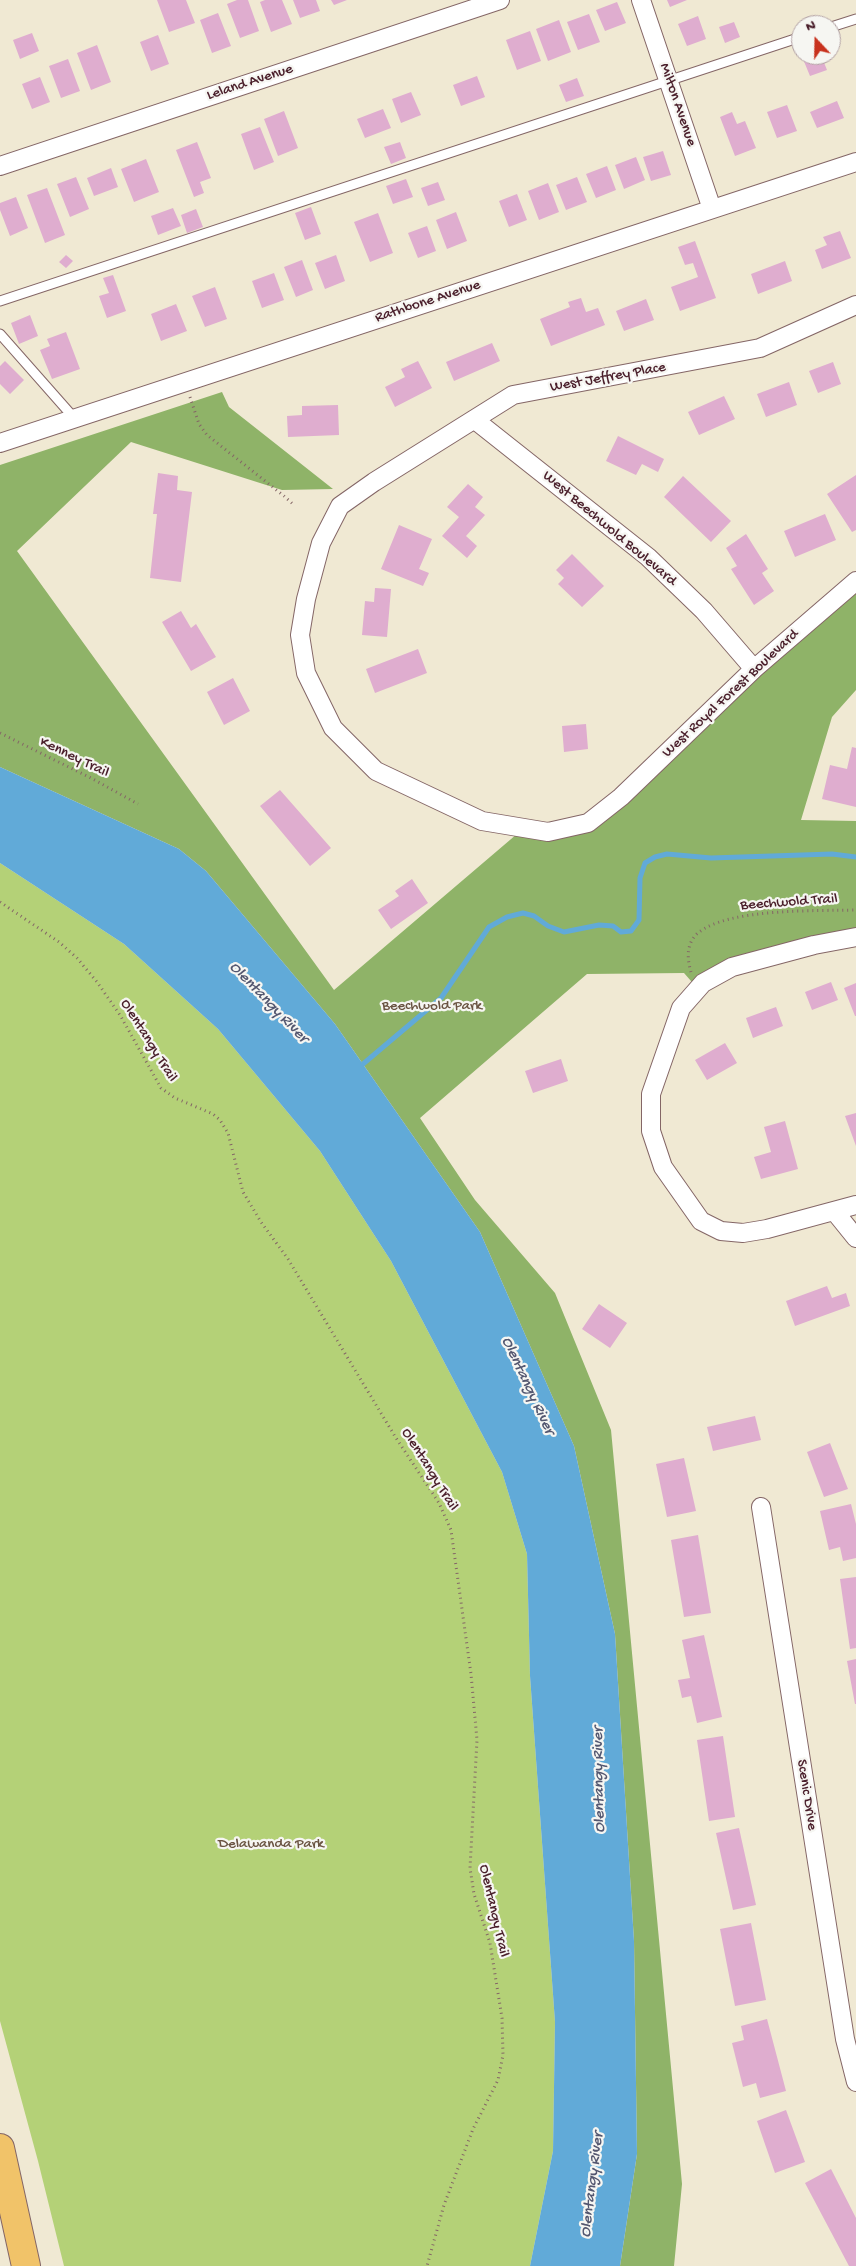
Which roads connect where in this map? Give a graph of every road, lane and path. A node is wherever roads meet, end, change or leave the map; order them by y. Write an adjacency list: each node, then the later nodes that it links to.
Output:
1 (500, 0): 8 (street, Leland Avenue)
2 (642, 0): 6 (street, Milton Avenue)
3 (856, 18): 4 (lane)
4 (841, 23)
5 (791, 40): 6 (lane)
6 (669, 80): 9 (street, Milton Avenue); 10 (lane)
7 (856, 162): 9 (street, Rathbone Avenue)
8 (0, 166)
9 (712, 209): 13 (street, Rathbone Avenue)
10 (0, 300)
11 (856, 305): 15 (street, West Jeffrey Place)
12 (0, 334): 14 (lane)
13 (186, 382): 14 (street, Rathbone Avenue); 18 (path)
14 (75, 419): 16 (street, Rathbone Avenue)
15 (474, 420): 17 (street, West Jeffrey Place); 20 (street, West Beechwold Boulevard)
16 (0, 443)
17 (374, 482): 20 (street, West Royal Forest Boulevard)
18 (294, 505)
19 (856, 581): 20 (street, West Royal Forest Boulevard)
20 (754, 670)
21 (0, 733): 22 (path, Kenney Trail)
22 (138, 804)
23 (0, 902): 34 (path, Olentangy Trail)
24 (856, 910): 26 (path, Beechwold Trail)
25 (856, 937): 26 (street)
26 (700, 986): 28 (street)
27 (856, 1205): 28 (street)
28 (835, 1212): 29 (street)
29 (856, 1238)
30 (761, 1507): 31 (street, Scenic Drive)
31 (856, 2082)
32 (0, 2148): 33 (highway)
33 (26, 2266)
34 (427, 2266)

